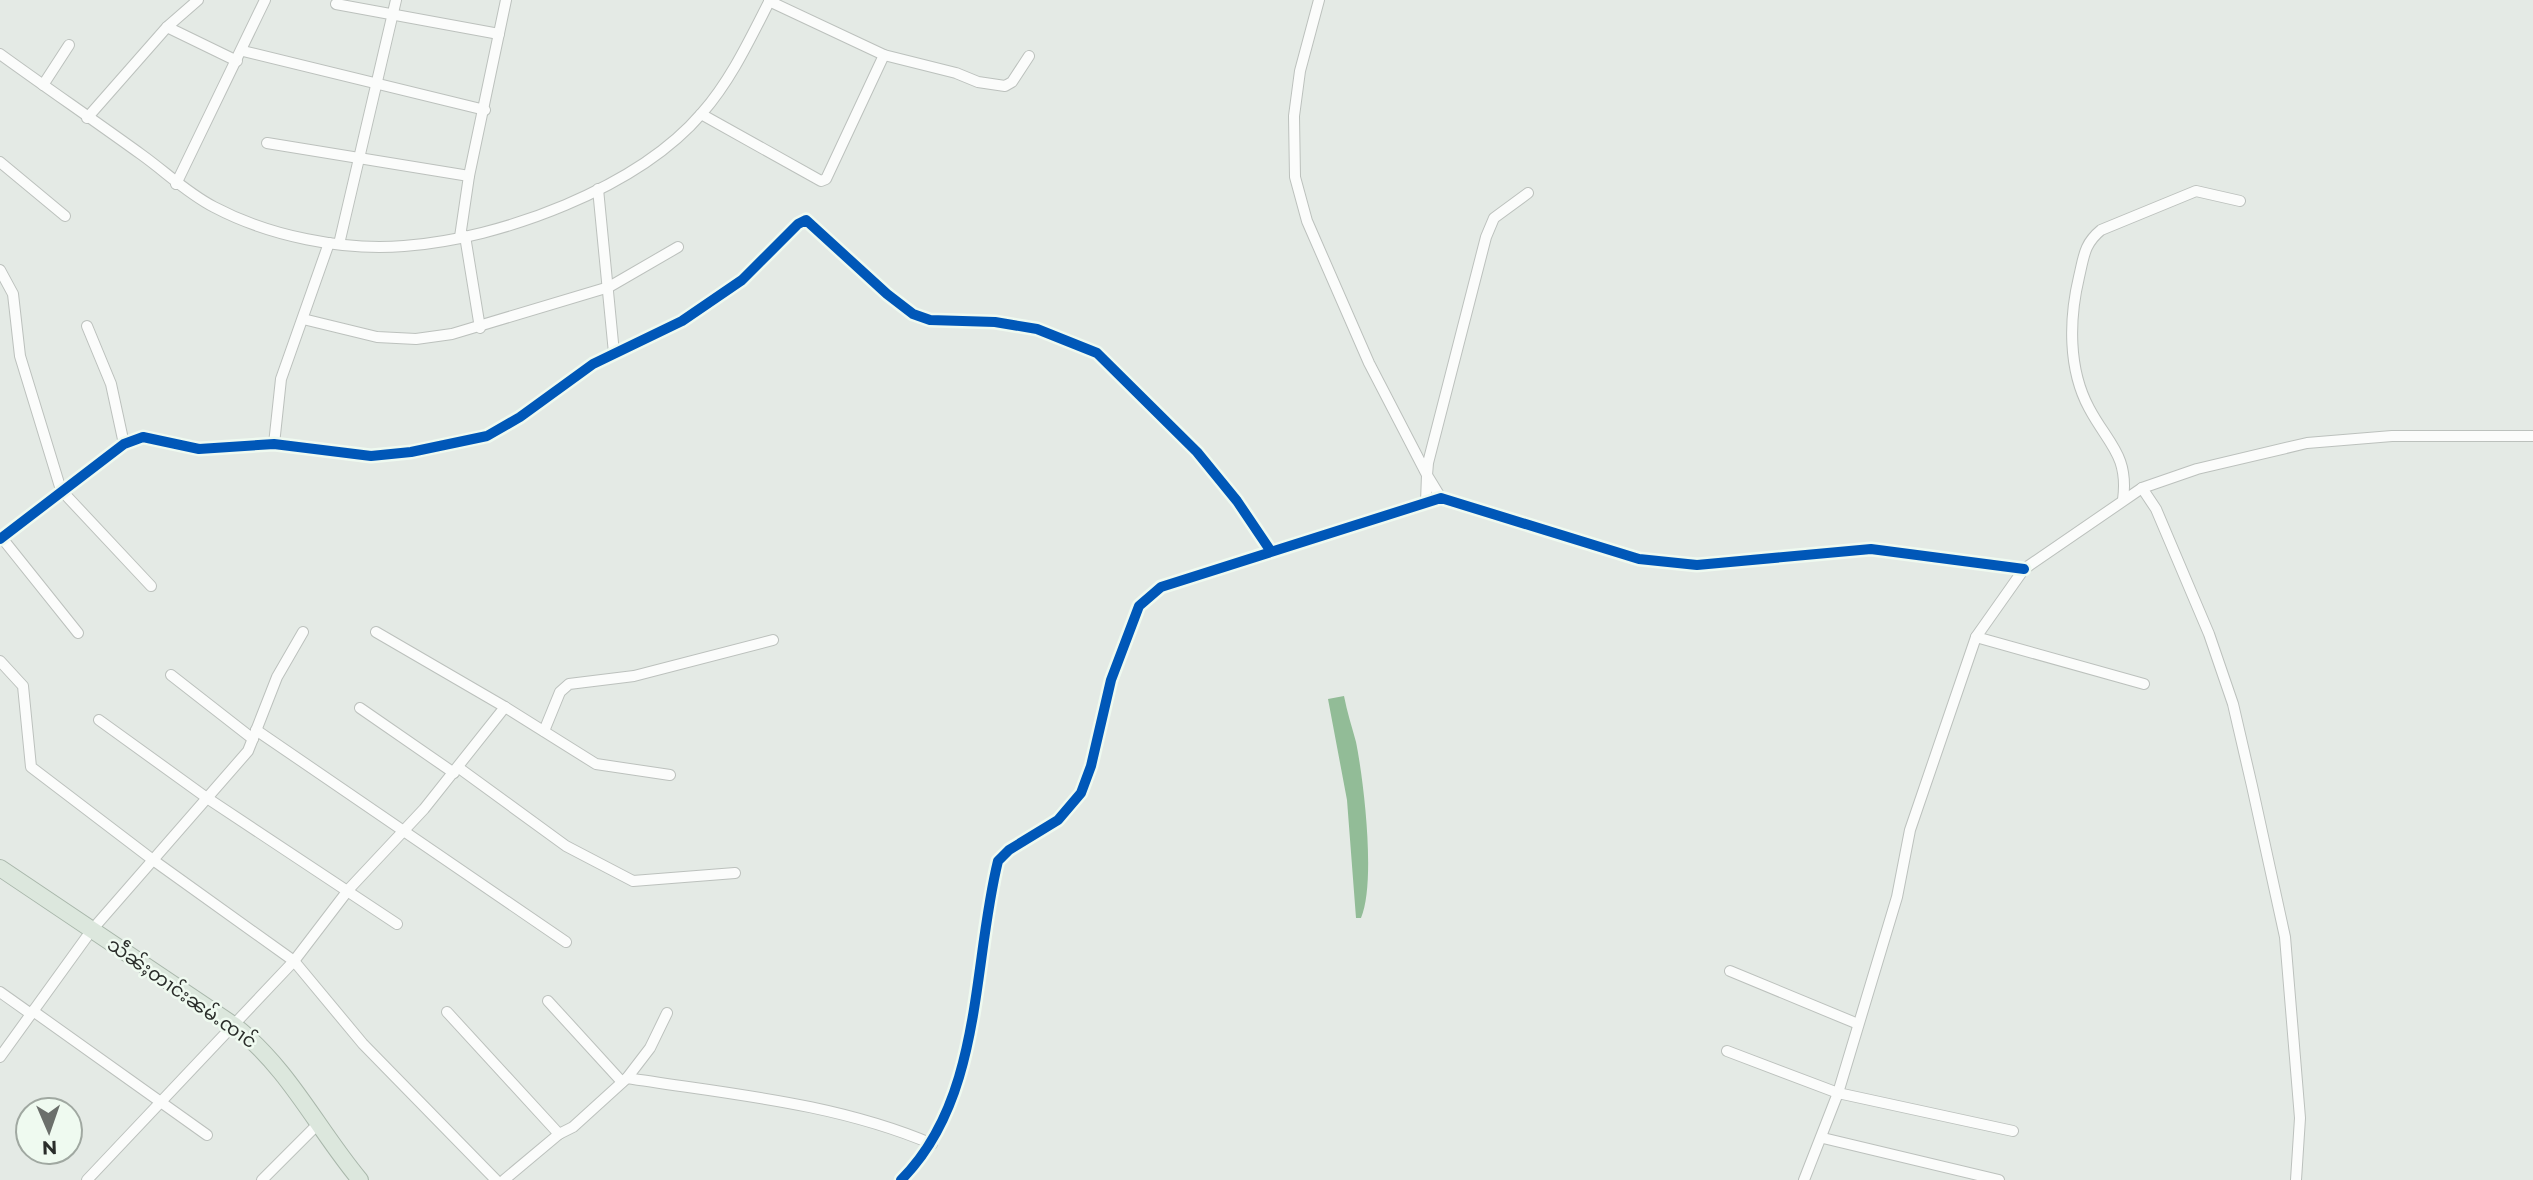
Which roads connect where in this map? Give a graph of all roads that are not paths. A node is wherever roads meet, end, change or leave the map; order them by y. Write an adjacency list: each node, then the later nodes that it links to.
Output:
1 (198, 0): 9 (street)
2 (265, 0): 14 (street)
3 (396, 0): 8 (street)
4 (506, 0): 10 (street)
5 (769, 0): 13 (street); 19 (street)
6 (1319, 0): 42 (street)
7 (336, 4): 8 (street)
8 (392, 16): 10 (street); 16 (street)
9 (167, 27): 14 (street); 20 (street)
10 (499, 34): 18 (street)
11 (69, 45): 17 (street)
12 (0, 54): 17 (street)
13 (884, 55): 15 (street); 19 (street)
14 (240, 56): 16 (street); 25 (street)
15 (1029, 56)
16 (374, 83): 18 (street); 22 (street)
17 (43, 85): 20 (street)
18 (485, 110): 24 (street)
19 (701, 114): 26 (street)
20 (88, 118): 25 (street)
21 (267, 143): 22 (street)
22 (357, 159): 24 (street); 31 (street)
23 (0, 162): 29 (street)
24 (469, 176): 30 (street)
25 (176, 184): 31 (street)
26 (598, 189): 30 (street); 34 (street)
27 (1528, 193): 42 (street)
28 (2240, 201): 46 (street)
29 (65, 216)
30 (463, 237): 31 (street); 37 (street)
31 (334, 243): 35 (street)
32 (678, 247): 34 (street)
33 (0, 270): 44 (street)
34 (608, 287): 37 (street); 38 (street)
35 (303, 319): 37 (street); 41 (street)
36 (87, 326): 40 (street)
37 (480, 328)
38 (614, 353): 41 (street); 49 (street)
39 (2533, 436): 43 (street)
40 (124, 443): 41 (street); 44 (street)
41 (274, 444)
42 (1427, 475): 45 (street); 47 (street)
43 (2142, 488): 46 (street); 104 (street)
44 (61, 490): 48 (street); 51 (street)
45 (1441, 498): 47 (street); 50 (street)
46 (2123, 500): 50 (street)
47 (1426, 502): 49 (street)
48 (1, 539): 54 (street)
49 (1270, 550): 95 (street)
50 (2024, 569): 55 (street)
51 (151, 586)
52 (303, 632): 64 (street)
53 (376, 632): 60 (street)
54 (78, 634)
55 (1976, 637): 59 (street); 83 (street)
56 (773, 640): 63 (street)
57 (0, 660): 69 (street)
58 (171, 675): 64 (street)
59 (2144, 684)
60 (505, 706): 63 (street); 65 (street)
61 (360, 708): 65 (street)
62 (99, 720): 67 (street)
63 (544, 731): 66 (street)
64 (255, 735): 67 (street); 68 (street)
65 (456, 770): 68 (street); 71 (street)
66 (670, 775)
67 (207, 798): 69 (street); 72 (street)
68 (405, 830): 72 (street); 75 (street)
69 (153, 860): 74 (street); 76 (street)
70 (0, 868): 74 (highway, သဵၼ်ႈတၢင်းၼမ်ႉၸၢင်)
71 (736, 873)
72 (349, 889): 73 (street); 76 (street)
73 (397, 924)
74 (91, 930): 81 (street); 84 (highway, သဵၼ်ႈတၢင်းၼမ်ႉၸၢင်)
75 (566, 942)
76 (294, 961): 84 (street); 99 (street)
77 (1730, 971): 83 (street)
78 (0, 992): 81 (street)
79 (548, 1000): 87 (street)
80 (447, 1012): 92 (street)
81 (32, 1013): 86 (street); 89 (street)
82 (667, 1013): 87 (street)
83 (1858, 1024): 88 (street)
84 (235, 1026): 89 (street); 90 (highway, သဵၼ်ႈတၢင်းၼမ်ႉၸၢင်)
85 (1727, 1051): 88 (street)
86 (0, 1056)
87 (624, 1080): 92 (street); 95 (street)
88 (1838, 1093): 91 (street); 94 (street)
89 (163, 1101): 93 (street); 96 (street)
90 (318, 1124): 97 (street); 98 (highway, သဵၼ်ႈတၢင်းၼမ်ႉၸၢင်)
91 (2013, 1131)
92 (559, 1134): 100 (street)
93 (207, 1135)
94 (1823, 1138): 102 (street); 103 (street)
95 (932, 1144): 101 (street)
96 (87, 1180)
97 (262, 1180)
98 (360, 1180)
99 (496, 1180)
100 (505, 1180)
101 (901, 1180)
102 (1804, 1180)
103 (2000, 1180)
104 (2296, 1180)

